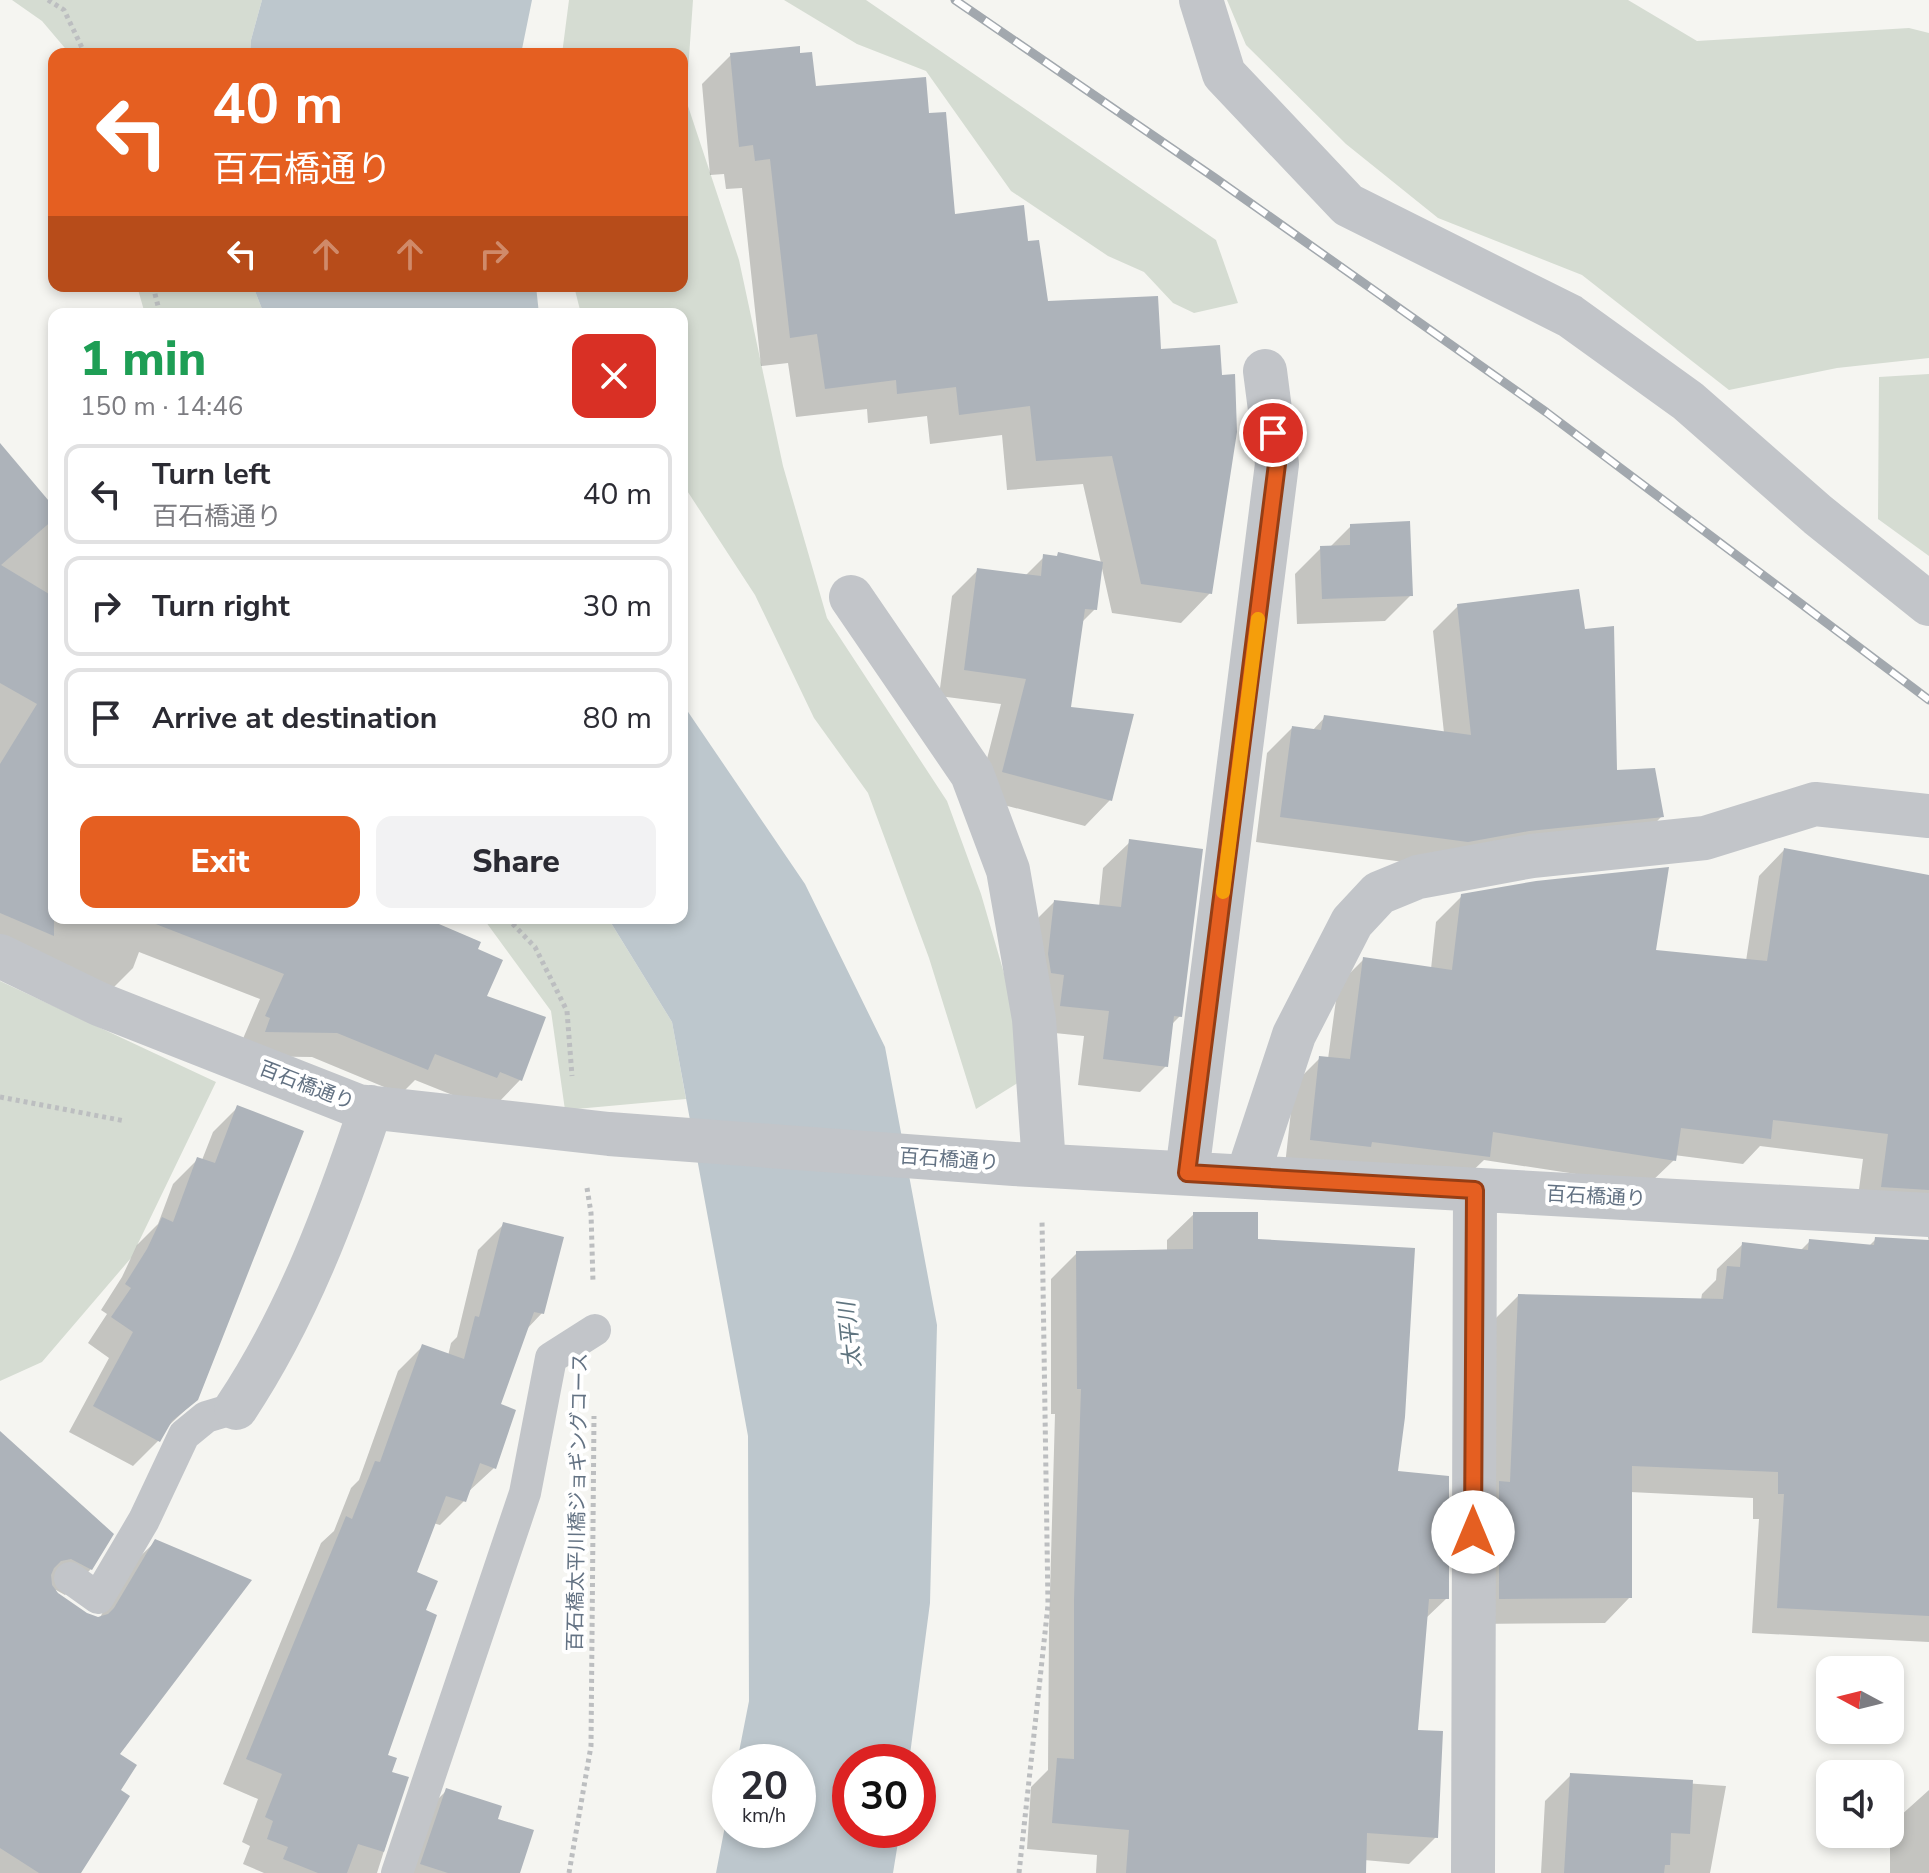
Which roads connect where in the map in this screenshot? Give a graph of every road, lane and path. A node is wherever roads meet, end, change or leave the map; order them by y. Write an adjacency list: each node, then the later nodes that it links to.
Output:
1 (48, 0): 3 (path)
2 (1201, 0): 6 (street)
3 (82, 48)
4 (1265, 371): 15 (street)
5 (851, 597): 14 (street)
6 (1929, 604)
7 (1929, 816): 16 (street)
8 (513, 924): 13 (path, 百石橋太平川橋ジョギングコース)
9 (0, 956): 11 (street, 百石橋通り)
10 (0, 1097): 12 (path)
11 (371, 1107): 13 (street, 百石橋通り); 20 (street)
12 (125, 1121)
13 (593, 1132): 14 (street, 百石橋通り); 19 (path, 百石橋太平川橋ジョギングコース)
14 (1029, 1164): 15 (street, 百石橋通り); 24 (path)
15 (1187, 1173): 16 (street, 百石橋通り)
16 (1247, 1177): 17 (street, 百石橋通り)
17 (1475, 1190): 18 (street, 百石橋通り); 25 (street)
18 (1929, 1215)
19 (595, 1330): 22 (lane); 23 (path, 百石橋太平川橋ジョギングコース)
20 (236, 1408): 21 (lane)
21 (70, 1578)
22 (397, 1873)
23 (569, 1873)
24 (1019, 1873)
25 (1473, 1873)

